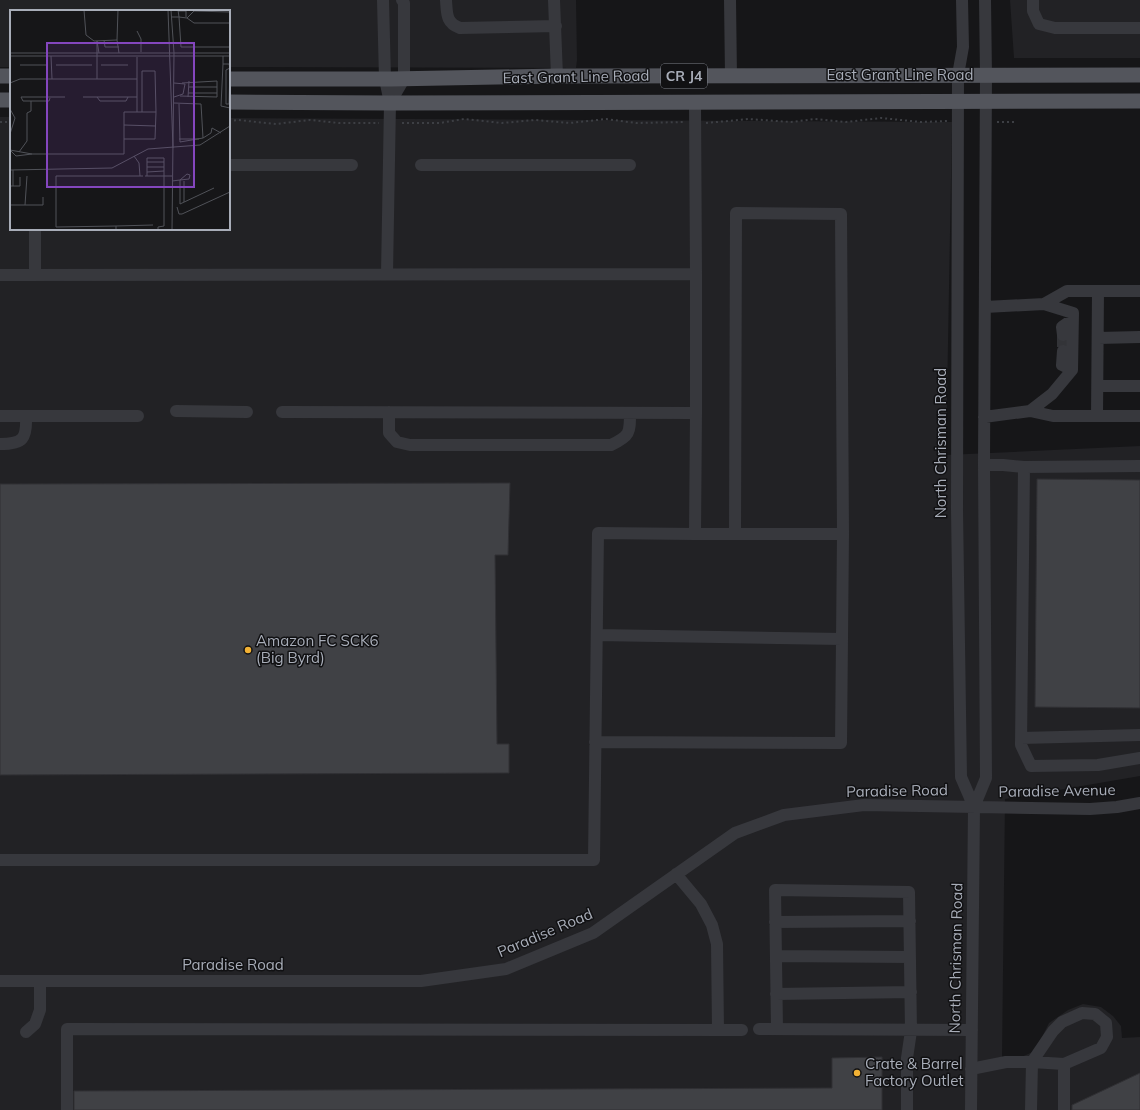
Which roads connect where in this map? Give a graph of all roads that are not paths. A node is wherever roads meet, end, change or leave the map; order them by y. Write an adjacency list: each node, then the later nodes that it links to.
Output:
1 (383, 0): 18 (street)
2 (402, 0): 16 (street)
3 (446, 0): 9 (street)
4 (554, 0): 9 (street)
5 (730, 0): 15 (street)
6 (962, 0): 11 (street, North Chrisman Road)
7 (985, 0): 12 (street, North Chrisman Road)
8 (1033, 0): 10 (street)
9 (556, 26): 14 (street)
10 (1140, 28)
11 (958, 75): 12 (main road, East Grant Line Road / CR J4); 15 (main road, East Grant Line Road / CR J4); 19 (street, North Chrisman Road)
12 (986, 75): 13 (main road, East Grant Line Road / CR J4); 20 (street, North Chrisman Road)
13 (1140, 75)
14 (557, 76): 15 (main road, East Grant Line Road / CR J4); 16 (main road, East Grant Line Road / CR J4)
15 (731, 76)
16 (404, 79): 18 (main road, East Grant Line Road / CR J4); 24 (street)
17 (230, 80): 18 (main road, East Grant Line Road / CR J4)
18 (385, 80): 24 (street)
19 (958, 101): 20 (main road, East Grant Line Road / CR J4); 23 (main road, East Grant Line Road / CR J4); 73 (street, North Chrisman Road)
20 (986, 101): 21 (main road, East Grant Line Road / CR J4); 37 (street, North Chrisman Road)
21 (1140, 101)
22 (230, 102): 24 (main road, East Grant Line Road / CR J4)
23 (695, 102): 24 (main road, East Grant Line Road / CR J4); 32 (street)
24 (390, 103): 31 (street)
25 (230, 164): 26 (street)
26 (352, 164)
27 (421, 165): 28 (street)
28 (630, 166)
29 (35, 230): 30 (street)
30 (35, 274): 31 (street); 33 (street)
31 (387, 274): 32 (street)
32 (696, 274): 52 (street)
33 (0, 275)
34 (1098, 291): 35 (street); 36 (street); 41 (street)
35 (1140, 291)
36 (1044, 304): 37 (street); 38 (street)
37 (985, 307): 58 (street, North Chrisman Road)
38 (1072, 320): 39 (street); 43 (street)
39 (1063, 335)
40 (1140, 337): 41 (street)
41 (1098, 338): 44 (street)
42 (1063, 351): 43 (street)
43 (1072, 370): 47 (street)
44 (1098, 386): 45 (street); 56 (street)
45 (1140, 386)
46 (176, 411): 48 (street)
47 (1030, 411): 56 (street); 58 (street)
48 (247, 412)
49 (282, 412): 50 (street)
50 (389, 412): 51 (street); 51 (street)
51 (630, 413): 52 (street)
52 (696, 413): 63 (street)
53 (0, 416): 54 (street)
54 (26, 416): 55 (street); 59 (street)
55 (138, 416)
56 (1097, 416): 57 (street)
57 (1140, 416)
58 (984, 417): 60 (street, North Chrisman Road)
59 (0, 444)
60 (984, 465): 62 (street); 73 (street, North Chrisman Road)
61 (1140, 466): 62 (street)
62 (1024, 467): 69 (street)
63 (695, 534): 64 (street); 66 (street)
64 (735, 534): 65 (street); 65 (street)
65 (842, 534): 67 (street)
66 (597, 635): 67 (street); 70 (street)
67 (842, 638): 70 (street)
68 (1140, 735): 69 (street)
69 (1021, 738): 71 (street)
70 (595, 742): 74 (street)
71 (1140, 758)
72 (1140, 803): 73 (street, Paradise Avenue)
73 (974, 807): 75 (street, Paradise Road); 88 (street, North Chrisman Road)
74 (0, 860)
75 (676, 874): 81 (street, Paradise Road); 86 (street)
76 (910, 921): 77 (street); 77 (street); 79 (street)
77 (775, 922): 78 (street)
78 (776, 956): 79 (street); 83 (street)
79 (910, 957): 82 (street)
80 (0, 981): 81 (street, Paradise Road)
81 (40, 982): 90 (street)
82 (910, 992): 83 (street); 89 (street)
83 (776, 994): 85 (street)
84 (759, 1029): 85 (street)
85 (777, 1029): 89 (street)
86 (718, 1030): 87 (street); 94 (street)
87 (742, 1030)
88 (972, 1030): 89 (street); 93 (street, North Chrisman Road)
89 (911, 1031): 95 (street)
90 (26, 1032)
91 (1032, 1062): 92 (street); 92 (street); 93 (street); 97 (street)
92 (1064, 1064): 98 (street)
93 (971, 1069): 96 (street, North Chrisman Road)
94 (67, 1110)
95 (907, 1110)
96 (971, 1110)
97 (1031, 1110)
98 (1064, 1110)

